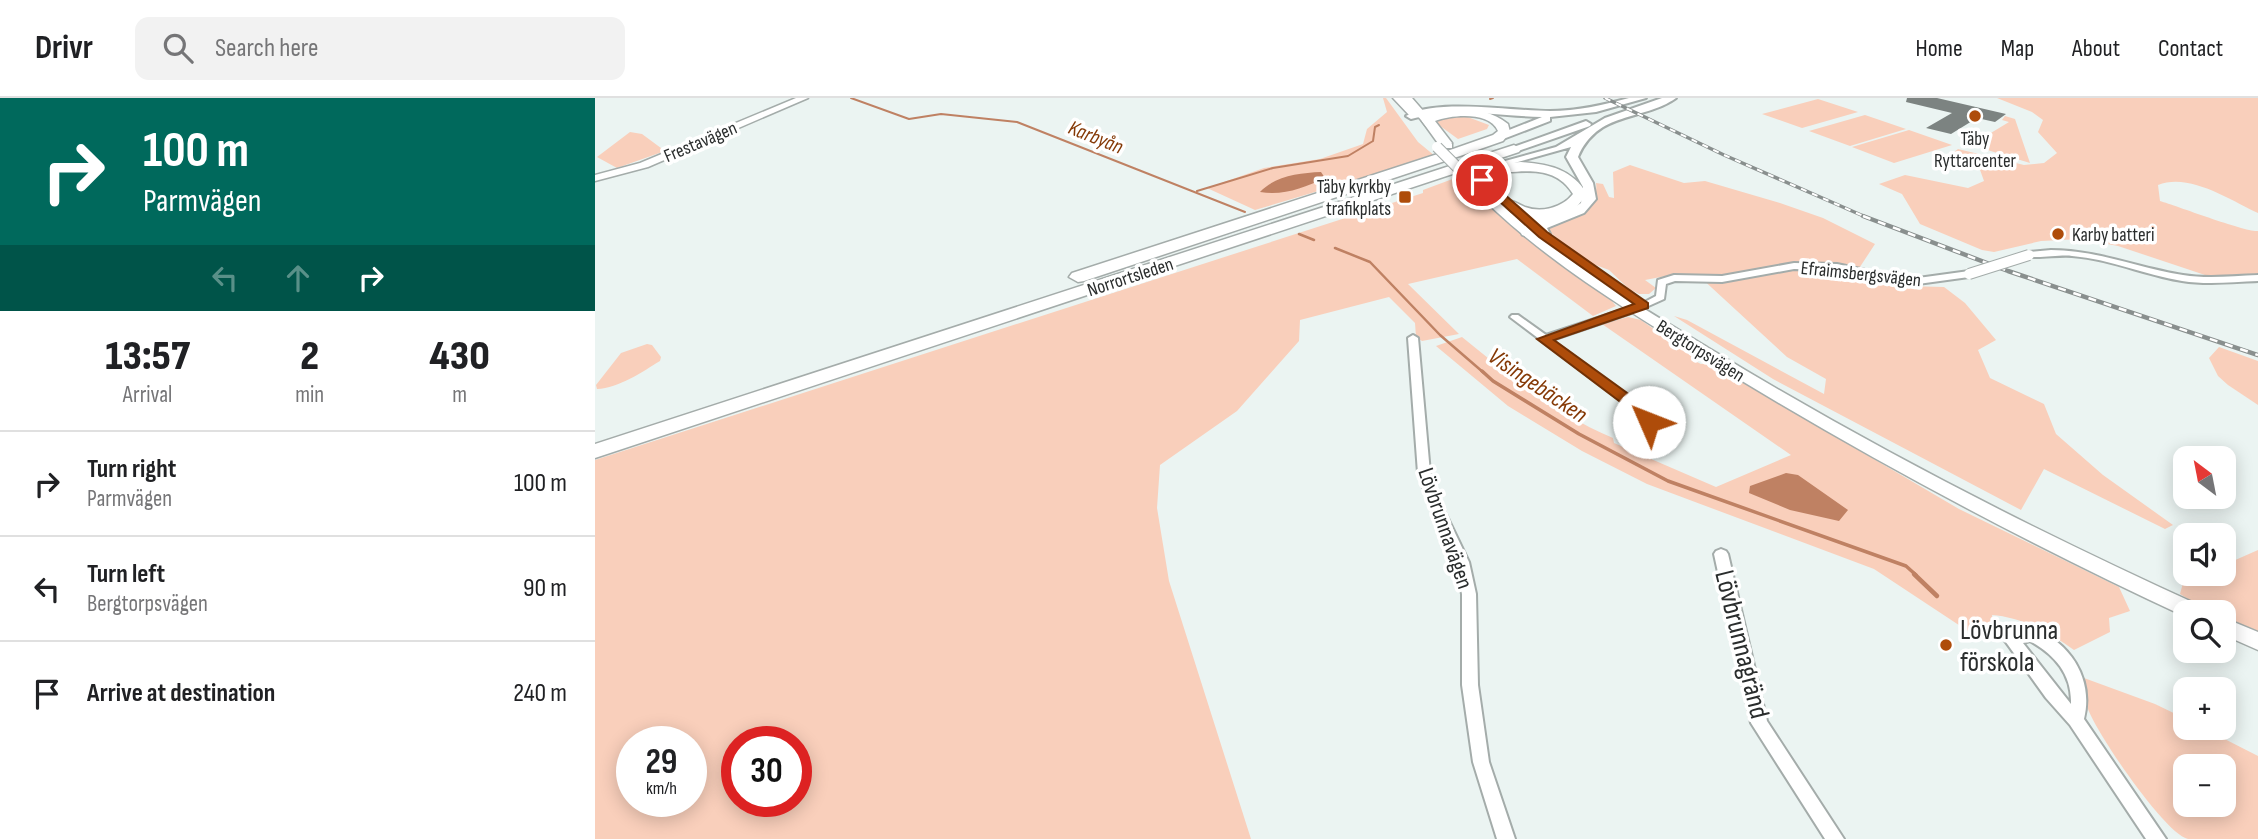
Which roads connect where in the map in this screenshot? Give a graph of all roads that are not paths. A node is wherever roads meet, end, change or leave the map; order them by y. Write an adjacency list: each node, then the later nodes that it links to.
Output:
1 (804, 98): 14 (main road, Frestavägen)
2 (1399, 98): 9 (highway)
3 (1407, 98): 9 (main road)
4 (1643, 98): 7 (highway); 11 (highway)
5 (1665, 98): 11 (highway)
6 (1671, 98): 10 (highway)
7 (1577, 112): 9 (highway); 11 (highway)
8 (1453, 113): 9 (highway); 11 (highway); 12 (highway)
9 (1416, 114): 12 (main road)
10 (1580, 139): 13 (highway); 16 (highway)
11 (1504, 144): 23 (highway)
12 (1443, 145): 13 (main road, bridge)
13 (1479, 177): 15 (main road); 16 (highway); 23 (highway)
14 (595, 178)
15 (1509, 211): 16 (highway); 17 (highway)
16 (1564, 212): 17 (highway)
17 (1533, 229): 19 (main road, Bergtorpsvägen)
18 (2258, 278): 19 (street, Efraimsbergsvägen, bridge)
19 (1639, 307): 22 (street); 28 (main road, Bergtorpsvägen)
20 (1515, 317): 22 (street)
21 (1413, 338): 32 (street, Lövbrunnavägen)
22 (1544, 339): 24 (street)
23 (905, 344): 25 (highway); 26 (highway)
24 (1649, 422)
25 (595, 436)
26 (595, 451)
27 (1721, 554): 33 (street, Lövbrunnagränd)
28 (2173, 602)
29 (2236, 632): 30 (main road)
30 (2258, 642)
31 (2076, 720): 31 (street); 34 (street)
32 (1506, 839)
33 (1836, 839)
34 (2157, 839)

